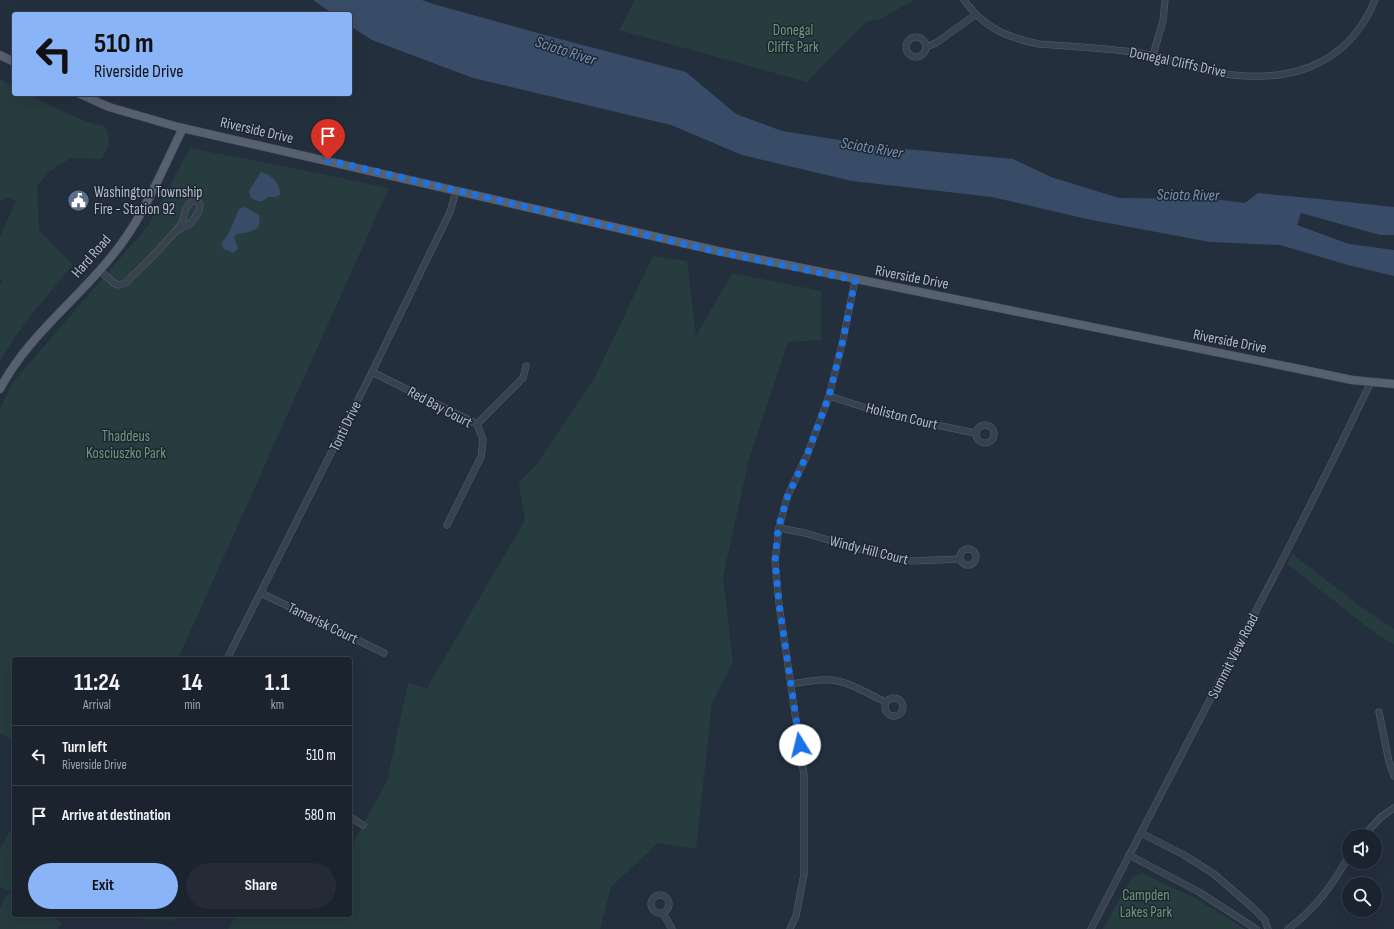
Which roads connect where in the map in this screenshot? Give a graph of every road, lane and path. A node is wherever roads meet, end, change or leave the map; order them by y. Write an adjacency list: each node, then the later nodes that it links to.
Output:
1 (964, 0): 4 (street, Donegal Cliffs Drive)
2 (1165, 0): 6 (street)
3 (1375, 0): 6 (street, Donegal Cliffs Drive)
4 (975, 14): 5 (street); 6 (street, Donegal Cliffs Drive)
5 (926, 47)
6 (1153, 55)
7 (0, 56): 8 (main road)
8 (12, 61)
9 (85, 96): 10 (main road, Riverside Drive)
10 (183, 128): 11 (main road, Riverside Drive); 13 (main road, Hard Road)
11 (456, 191): 14 (main road, Riverside Drive); 16 (street, Tonti Drive)
12 (175, 232): 12 (street); 13 (street)
13 (99, 270): 19 (main road, Hard Road)
14 (855, 280): 17 (main road, Riverside Drive); 20 (street)
15 (526, 366): 21 (street)
16 (372, 372): 21 (street, Red Bay Court); 26 (street, Tonti Drive)
17 (1371, 382): 18 (main road, Riverside Drive); 37 (street, Summit View Road)
18 (1394, 384)
19 (0, 389)
20 (829, 396): 22 (street, Holiston Court); 24 (street)
21 (477, 424): 23 (street, Red Bay Court)
22 (975, 433)
23 (448, 524)
24 (778, 528): 25 (street, Windy Hill Court); 29 (street)
25 (960, 559)
26 (261, 593): 27 (street, Tamarisk Court); 28 (street, Tonti Drive)
27 (384, 653)
28 (228, 657)
29 (791, 684): 30 (street); 42 (street)
30 (886, 702)
31 (1379, 712): 32 (street)
32 (1394, 776)
33 (1394, 808): 36 (street)
34 (352, 818): 35 (street)
35 (363, 825)
36 (1370, 829)
37 (1141, 833): 38 (street, Summit View Road); 45 (street)
38 (1129, 855): 43 (street, Summit View Road); 44 (street)
39 (1342, 868): 46 (street)
40 (663, 913): 41 (street)
41 (672, 929)
42 (790, 929)
43 (1091, 929)
44 (1256, 929)
45 (1268, 929)
46 (1288, 929)

